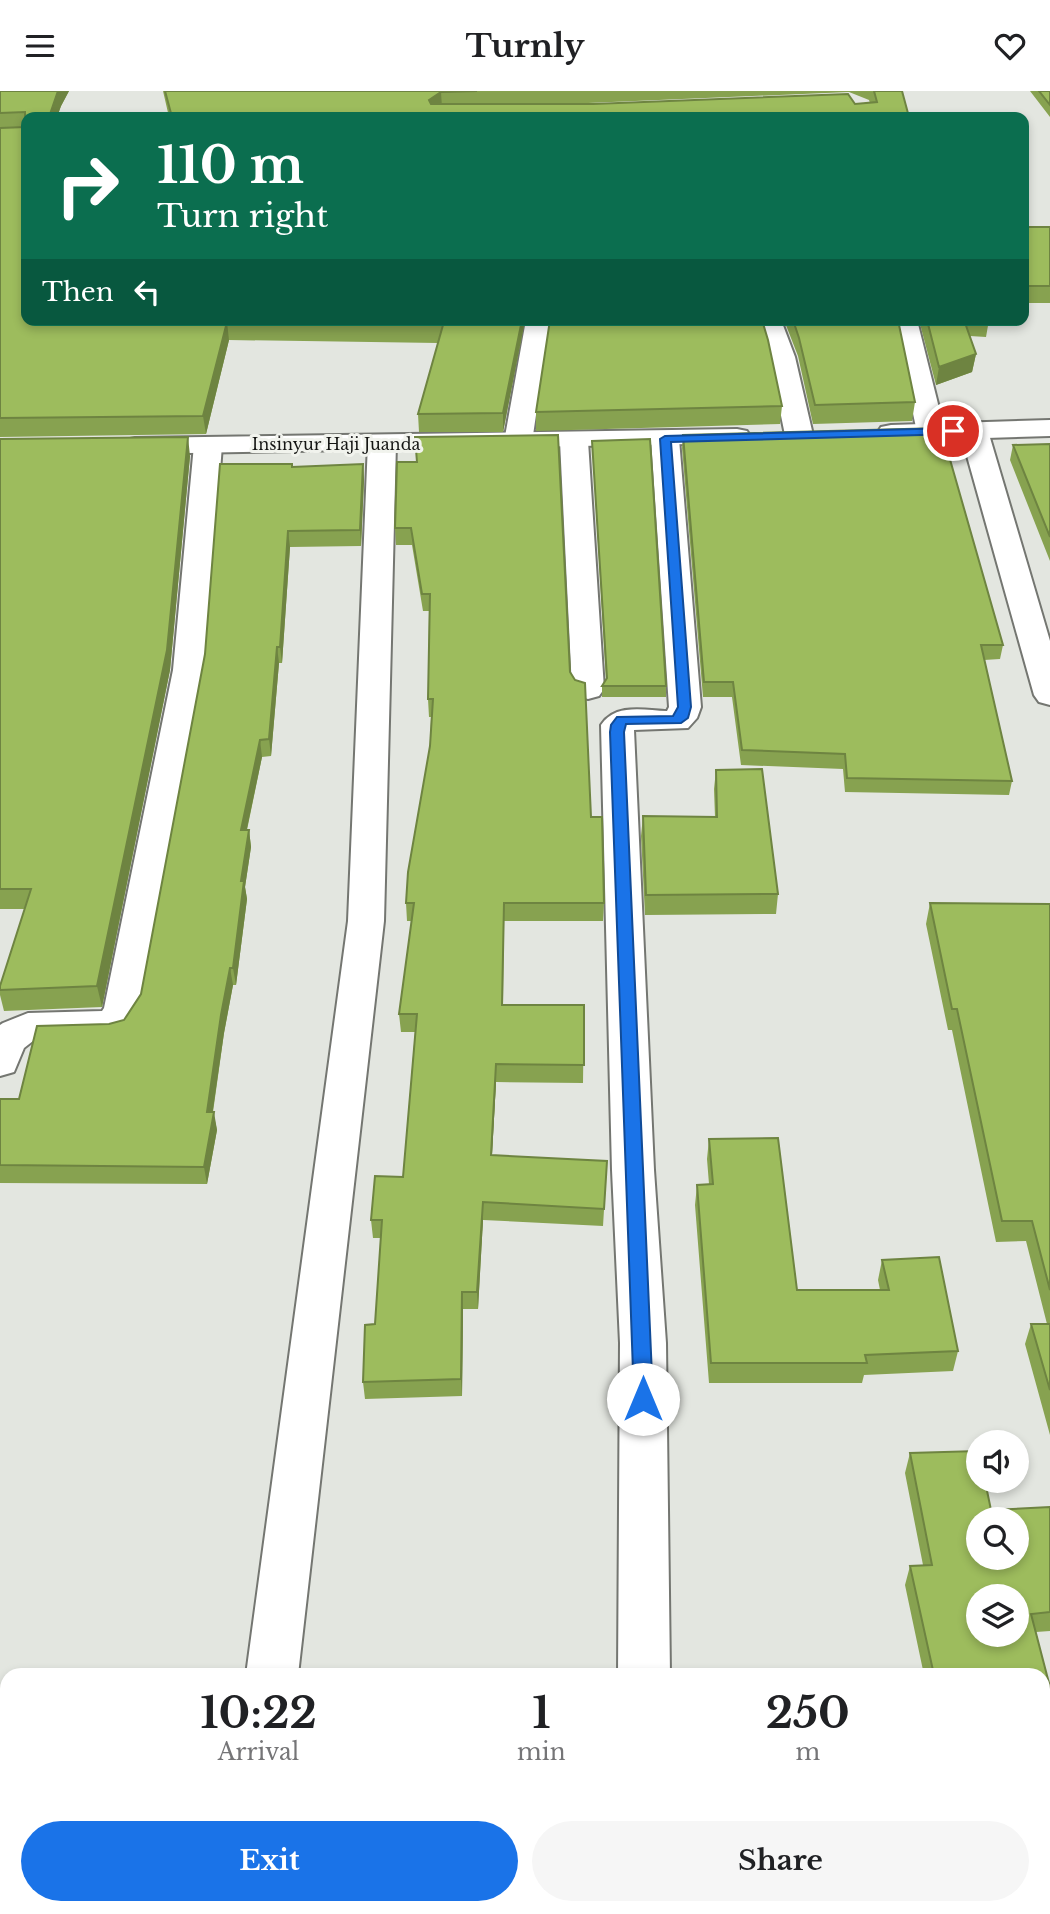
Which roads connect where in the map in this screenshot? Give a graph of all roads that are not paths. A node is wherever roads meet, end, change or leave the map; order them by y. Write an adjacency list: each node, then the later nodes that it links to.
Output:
1 (537, 326): 10 (street)
2 (771, 326): 8 (street, Insinyur Haji Juanda)
3 (906, 326): 6 (street)
4 (1050, 429): 5 (street)
5 (974, 431): 6 (street); 15 (street)
6 (932, 432): 7 (street)
7 (865, 433)
8 (665, 439): 9 (street, Insinyur Haji Juanda); 18 (street)
9 (574, 441): 10 (street, Insinyur Haji Juanda); 14 (street)
10 (518, 442): 11 (street, Insinyur Haji Juanda)
11 (382, 443): 12 (street, Insinyur Haji Juanda); 17 (street)
12 (208, 445): 13 (street, Insinyur Haji Juanda); 16 (street)
13 (111, 446)
14 (588, 689)
15 (1050, 695)
16 (0, 1062)
17 (273, 1668)
18 (644, 1668)

